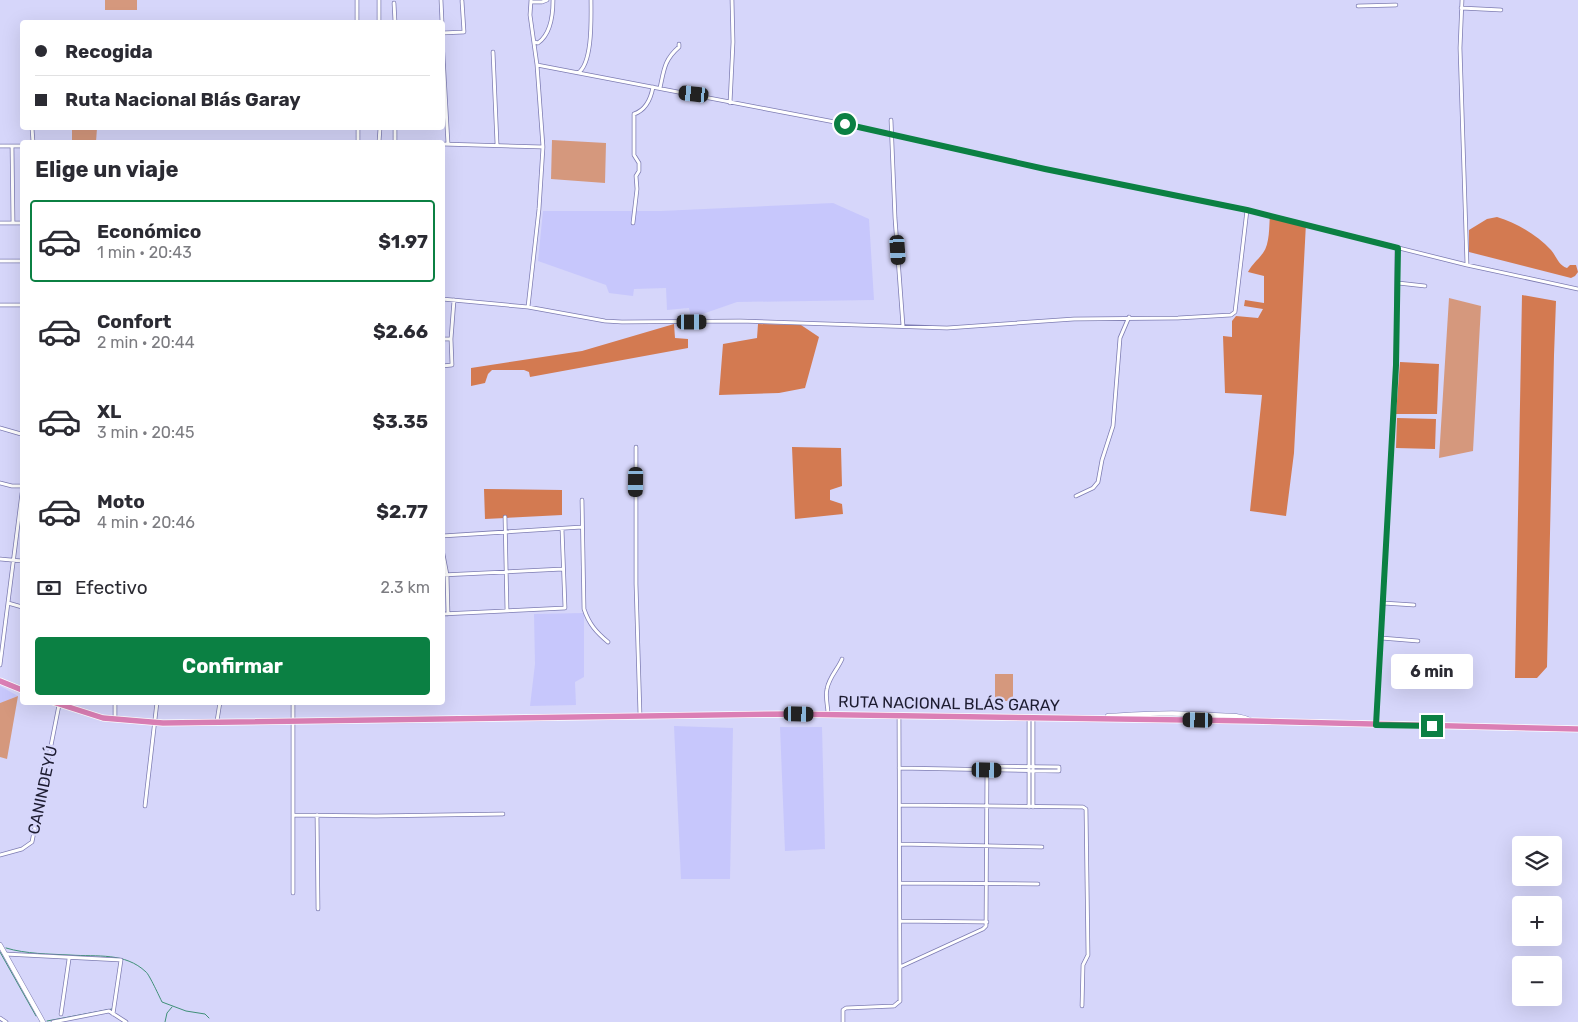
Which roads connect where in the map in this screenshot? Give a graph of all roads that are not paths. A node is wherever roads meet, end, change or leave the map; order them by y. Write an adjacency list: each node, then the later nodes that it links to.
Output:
1 (357, 0): 16 (street)
2 (379, 0): 17 (street)
3 (441, 0): 19 (street)
4 (547, 0): 10 (street)
5 (554, 0): 21 (street)
6 (591, 0): 25 (street)
7 (732, 0): 29 (street)
8 (1462, 0): 14 (street)
9 (462, 1): 20 (street)
10 (531, 1): 21 (street)
11 (394, 2): 18 (street)
12 (1396, 5): 13 (street)
13 (1358, 6)
14 (1461, 8): 15 (street); 46 (street)
15 (1501, 10)
16 (357, 20)
17 (379, 20)
18 (395, 20)
19 (442, 20)
20 (445, 33)
21 (534, 42): 24 (street)
22 (679, 44): 27 (street)
23 (493, 52): 33 (street)
24 (537, 65): 25 (street); 37 (street)
25 (578, 73): 26 (street)
26 (653, 87): 27 (street); 42 (street)
27 (660, 88): 29 (street)
28 (445, 91): 32 (street)
29 (730, 103): 31 (street)
30 (891, 120): 31 (street)
31 (891, 136): 38 (street); 56 (street)
32 (448, 144): 33 (street)
33 (497, 144): 37 (street)
34 (0, 146): 35 (street)
35 (12, 146): 36 (street); 40 (street)
36 (20, 146)
37 (543, 146): 54 (street)
38 (1247, 210): 43 (street); 55 (street)
39 (0, 223): 40 (street)
40 (13, 223): 41 (street)
41 (20, 223)
42 (633, 224)
43 (1398, 248): 46 (street); 47 (street)
44 (0, 261): 45 (street)
45 (20, 261)
46 (1468, 265): 49 (street)
47 (1398, 283): 48 (street); 82 (street)
48 (1425, 286)
49 (1578, 289)
50 (445, 299): 51 (street)
51 (454, 300): 54 (street); 58 (street)
52 (0, 305): 53 (street)
53 (20, 305)
54 (528, 306): 56 (street)
55 (1129, 317): 56 (street); 65 (street)
56 (903, 326)
57 (445, 339): 58 (street)
58 (450, 339): 59 (street)
59 (445, 366)
60 (0, 428): 61 (street)
61 (20, 434)
62 (636, 447): 101 (street)
63 (0, 483): 64 (street)
64 (20, 486)
65 (1076, 496)
66 (582, 500): 69 (street)
67 (20, 509): 73 (street)
68 (505, 517): 71 (street)
69 (582, 527): 70 (street); 89 (street)
70 (562, 529): 71 (street); 78 (street)
71 (506, 532): 72 (street); 79 (street)
72 (445, 536)
73 (16, 540): 74 (street); 76 (street)
74 (20, 540)
75 (0, 560): 76 (street)
76 (14, 560): 77 (street); 81 (street)
77 (20, 560)
78 (563, 569): 79 (street); 85 (street)
79 (506, 572): 80 (street); 85 (street)
80 (445, 575): 86 (street)
81 (8, 603): 84 (street); 91 (street)
82 (1383, 603): 83 (street); 87 (street)
83 (1414, 605)
84 (20, 606)
85 (507, 611): 86 (street)
86 (448, 614)
87 (1381, 638): 88 (street); 108 (street)
88 (1418, 641)
89 (608, 642)
90 (842, 659): 100 (street)
91 (0, 665)
92 (0, 680): 93 (highway)
93 (20, 689)
94 (55, 705): 125 (street, CANINDEYÚ)
95 (61, 705): 104 (highway, RUTA NACIONAL BLÁS GARAY)
96 (115, 705): 104 (street)
97 (156, 705): 107 (street)
98 (220, 705): 105 (street)
99 (293, 705): 106 (street)
100 (828, 715): 101 (highway, RUTA NACIONAL BLÁS GARAY); 102 (highway, RUTA NACIONAL BLÁS GARAY)
101 (640, 716): 106 (highway, RUTA NACIONAL BLÁS GARAY)
102 (899, 716): 103 (highway, RUTA NACIONAL BLÁS GARAY); 111 (street)
103 (1031, 718): 108 (highway, RUTA NACIONAL BLÁS GARAY); 113 (street)
104 (115, 720): 107 (highway, RUTA NACIONAL BLÁS GARAY)
105 (217, 722): 106 (highway, RUTA NACIONAL BLÁS GARAY); 107 (highway, RUTA NACIONAL BLÁS GARAY)
106 (293, 722): 120 (street)
107 (153, 723): 116 (street)
108 (1376, 725): 109 (highway, RUTA NACIONAL BLÁS GARAY)
109 (1578, 729)
110 (987, 766): 112 (street); 113 (street); 114 (street)
111 (899, 768): 112 (street); 115 (street)
112 (975, 768): 114 (street)
113 (1031, 769): 113 (street); 114 (street); 118 (street)
114 (987, 770): 117 (street)
115 (900, 805): 117 (street); 122 (street)
116 (144, 806)
117 (987, 807): 118 (street); 123 (street)
118 (1031, 807): 137 (street)
119 (503, 814): 121 (street)
120 (293, 815): 121 (street); 129 (street)
121 (317, 815): 130 (street)
122 (900, 844): 123 (street); 126 (street)
123 (987, 845): 124 (street); 127 (street)
124 (1042, 847)
125 (0, 855)
126 (900, 883): 127 (street); 131 (street)
127 (987, 884): 128 (street); 132 (street)
128 (1038, 884)
129 (293, 893)
130 (318, 909)
131 (900, 921): 132 (street); 136 (street)
132 (987, 922): 136 (street)
133 (1, 947): 134 (street)
134 (6, 954): 135 (street); 142 (street)
135 (69, 958): 138 (street); 139 (street)
136 (900, 967): 145 (street)
137 (1082, 1006)
138 (61, 1014)
139 (113, 1014): 143 (street); 144 (street)
140 (0, 1018): 141 (street)
141 (6, 1022)
142 (44, 1022)
143 (53, 1022)
144 (126, 1022)
145 (843, 1022)

